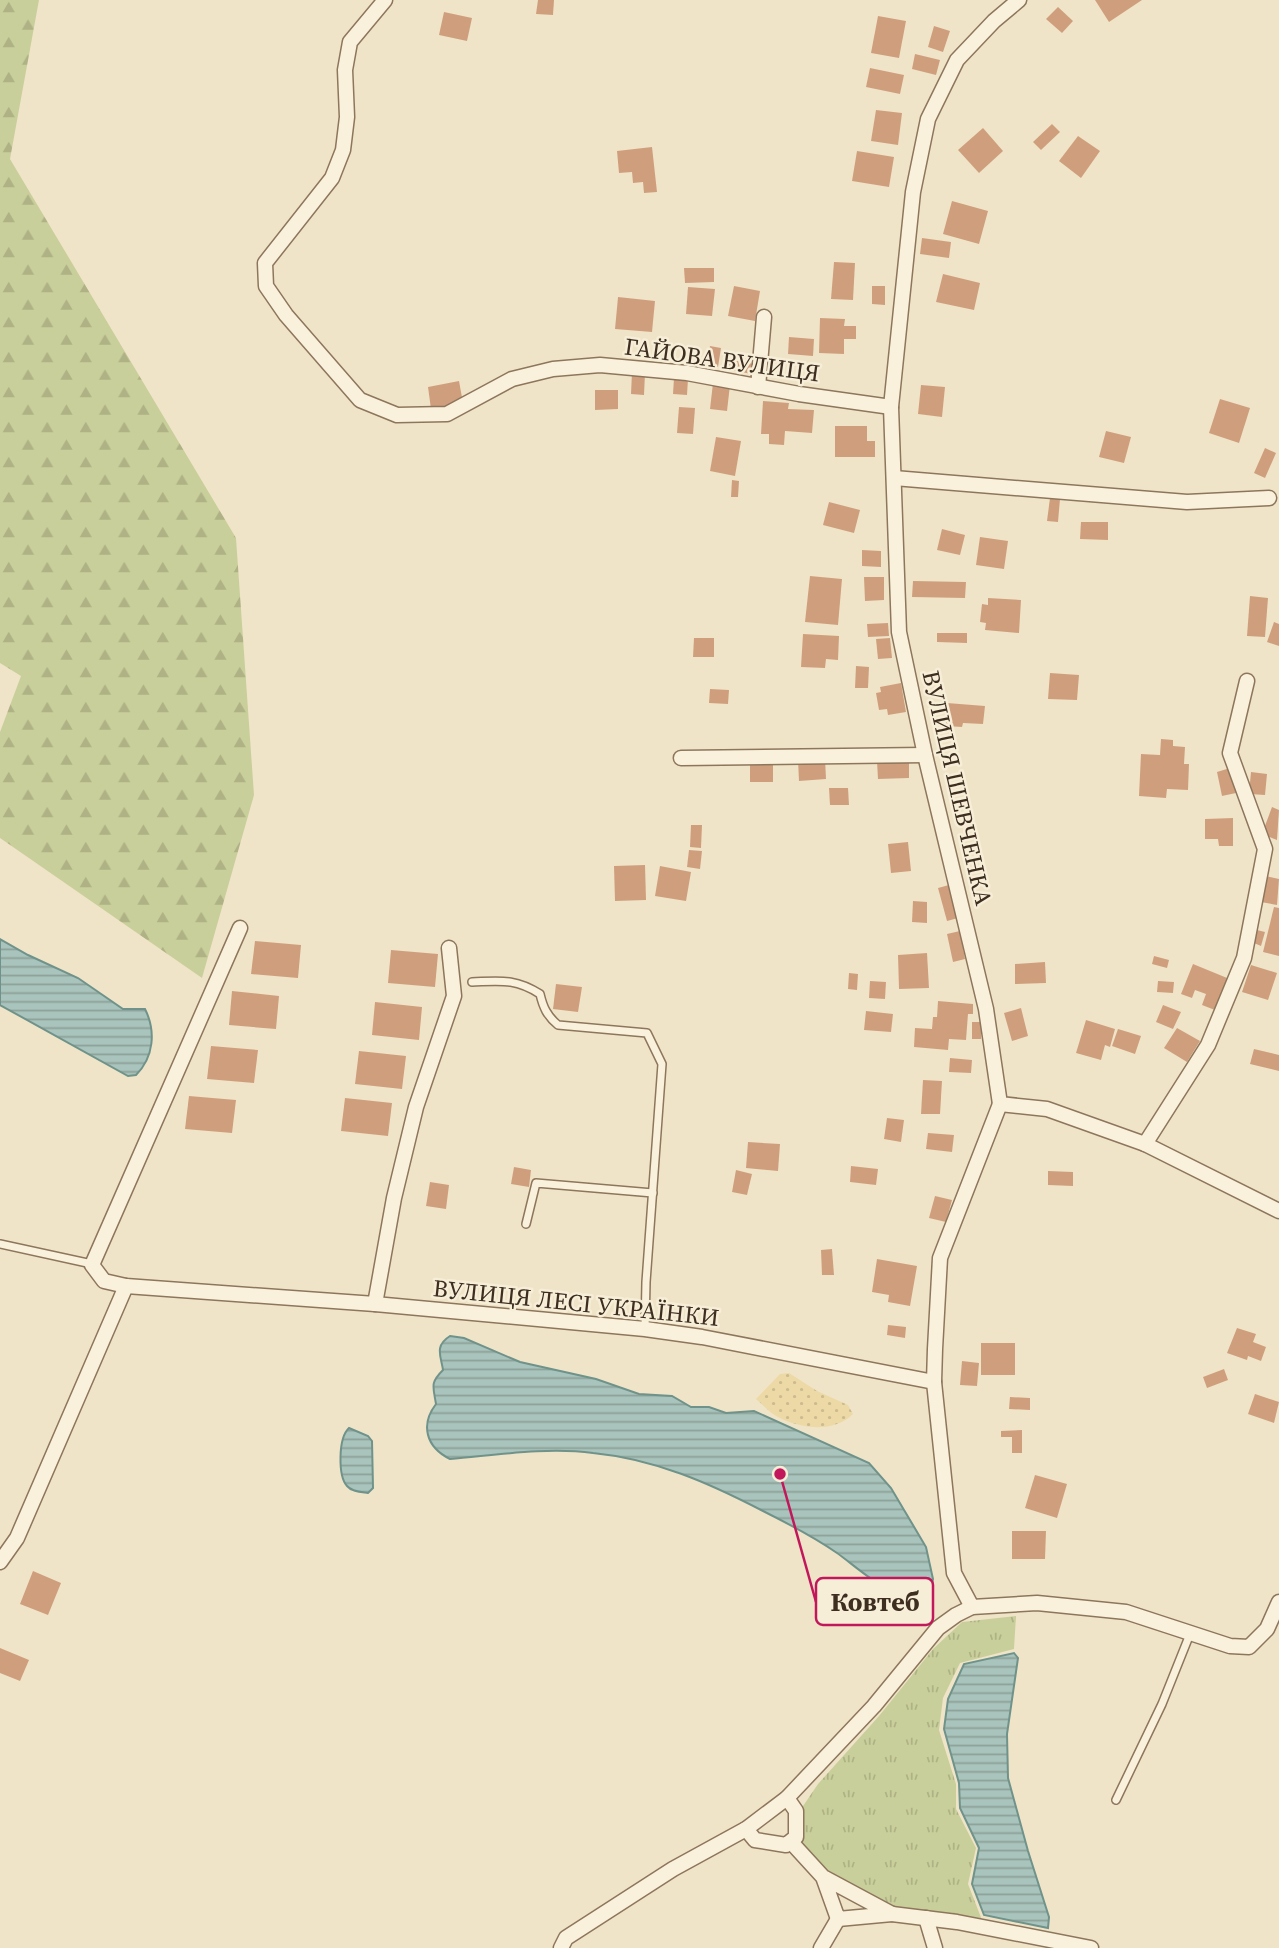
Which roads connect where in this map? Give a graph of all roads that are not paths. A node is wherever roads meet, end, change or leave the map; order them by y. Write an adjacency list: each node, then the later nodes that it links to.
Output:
1 (385, 0): 4 (street, ГАЙОВА ВУЛИЦЯ)
2 (1019, 0): 5 (street, ВУЛИЦЯ ШЕВЧЕНКА)
3 (764, 317): 4 (street)
4 (758, 387): 5 (street, ГАЙОВА ВУЛИЦЯ)
5 (891, 407): 6 (street, ВУЛИЦЯ ШЕВЧЕНКА)
6 (894, 478): 7 (street); 9 (street, ВУЛИЦЯ ШЕВЧЕНКА)
7 (1269, 498)
8 (1247, 681): 15 (street)
9 (925, 755): 10 (street); 14 (street, ВУЛИЦЯ ШЕВЧЕНКА)
10 (681, 758)
11 (240, 928): 20 (street)
12 (449, 948): 22 (street)
13 (472, 982): 16 (lane)
14 (1000, 1104): 15 (street); 24 (street, ВУЛИЦЯ ШЕВЧЕНКА)
15 (1145, 1144): 17 (street)
16 (653, 1193): 18 (lane); 23 (lane)
17 (1274, 1208)
18 (526, 1224)
19 (0, 1244): 20 (lane)
20 (93, 1265): 21 (street)
21 (126, 1286): 22 (street, ВУЛИЦЯ ЛЕСІ УКРАЇНКИ); 25 (street)
22 (375, 1304): 23 (street, ВУЛИЦЯ ЛЕСІ УКРАЇНКИ)
23 (645, 1329): 24 (street, ВУЛИЦЯ ЛЕСІ УКРАЇНКИ)
24 (934, 1382): 27 (street, ВУЛИЦЯ ШЕВЧЕНКА)
25 (0, 1562)
26 (1279, 1602): 28 (street)
27 (972, 1607): 28 (street); 29 (street)
28 (1190, 1634): 30 (lane)
29 (787, 1798): 31 (street); 32 (street)
30 (1116, 1800)
31 (746, 1829): 32 (street); 37 (street)
32 (791, 1842): 33 (street)
33 (823, 1877): 34 (street); 36 (street)
34 (891, 1914): 35 (street); 36 (street)
35 (926, 1918): 39 (street); 40 (street)
36 (838, 1919): 38 (street)
37 (561, 1948)
38 (821, 1948)
39 (935, 1948)
40 (1091, 1948)

